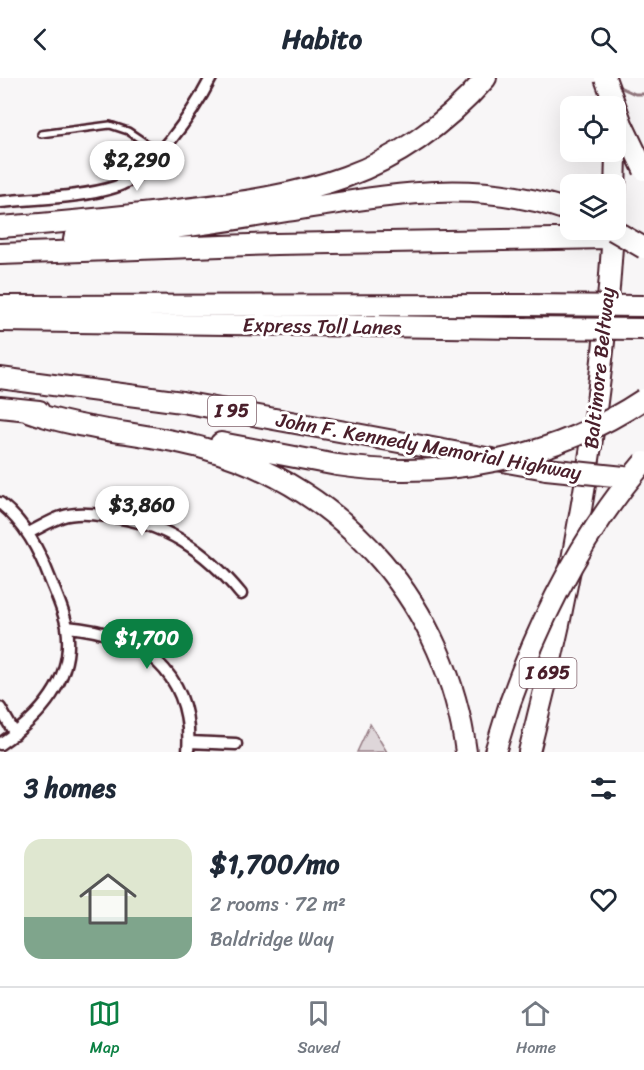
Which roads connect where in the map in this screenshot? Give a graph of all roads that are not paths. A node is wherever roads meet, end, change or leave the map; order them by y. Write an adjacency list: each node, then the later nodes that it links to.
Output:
1 (211, 78): 5 (street)
2 (486, 78): 10 (highway)
3 (614, 86): 6 (highway, bridge); 7 (highway)
4 (41, 134): 5 (lane)
5 (159, 152): 8 (street)
6 (644, 170)
7 (615, 174)
8 (0, 202)
9 (560, 208): 14 (highway)
10 (0, 227)
11 (644, 237): 16 (highway, bridge)
12 (626, 238): 15 (highway, bridge)
13 (612, 240): 38 (highway, Baltimore Beltway / I 695)
14 (0, 245)
15 (644, 248)
16 (0, 254)
17 (0, 306): 18 (highway, Express Toll Lanes, bridge)
18 (644, 306)
19 (0, 321): 20 (highway, Express Toll Lanes, bridge)
20 (644, 329)
21 (0, 378): 26 (highway, John F. Kennedy Memorial Highway / I 95, bridge)
22 (644, 399): 24 (highway, bridge)
23 (0, 407): 24 (highway)
24 (28, 411): 36 (highway)
25 (644, 462): 37 (highway, bridge)
26 (644, 479)
27 (0, 503): 28 (street)
28 (28, 533): 29 (street); 30 (street)
29 (242, 594)
30 (67, 627): 32 (street); 35 (street)
31 (0, 708): 32 (street)
32 (15, 734): 33 (street)
33 (0, 744)
34 (237, 744): 35 (street)
35 (189, 747)
36 (466, 752)
37 (495, 752)
38 (529, 752)

